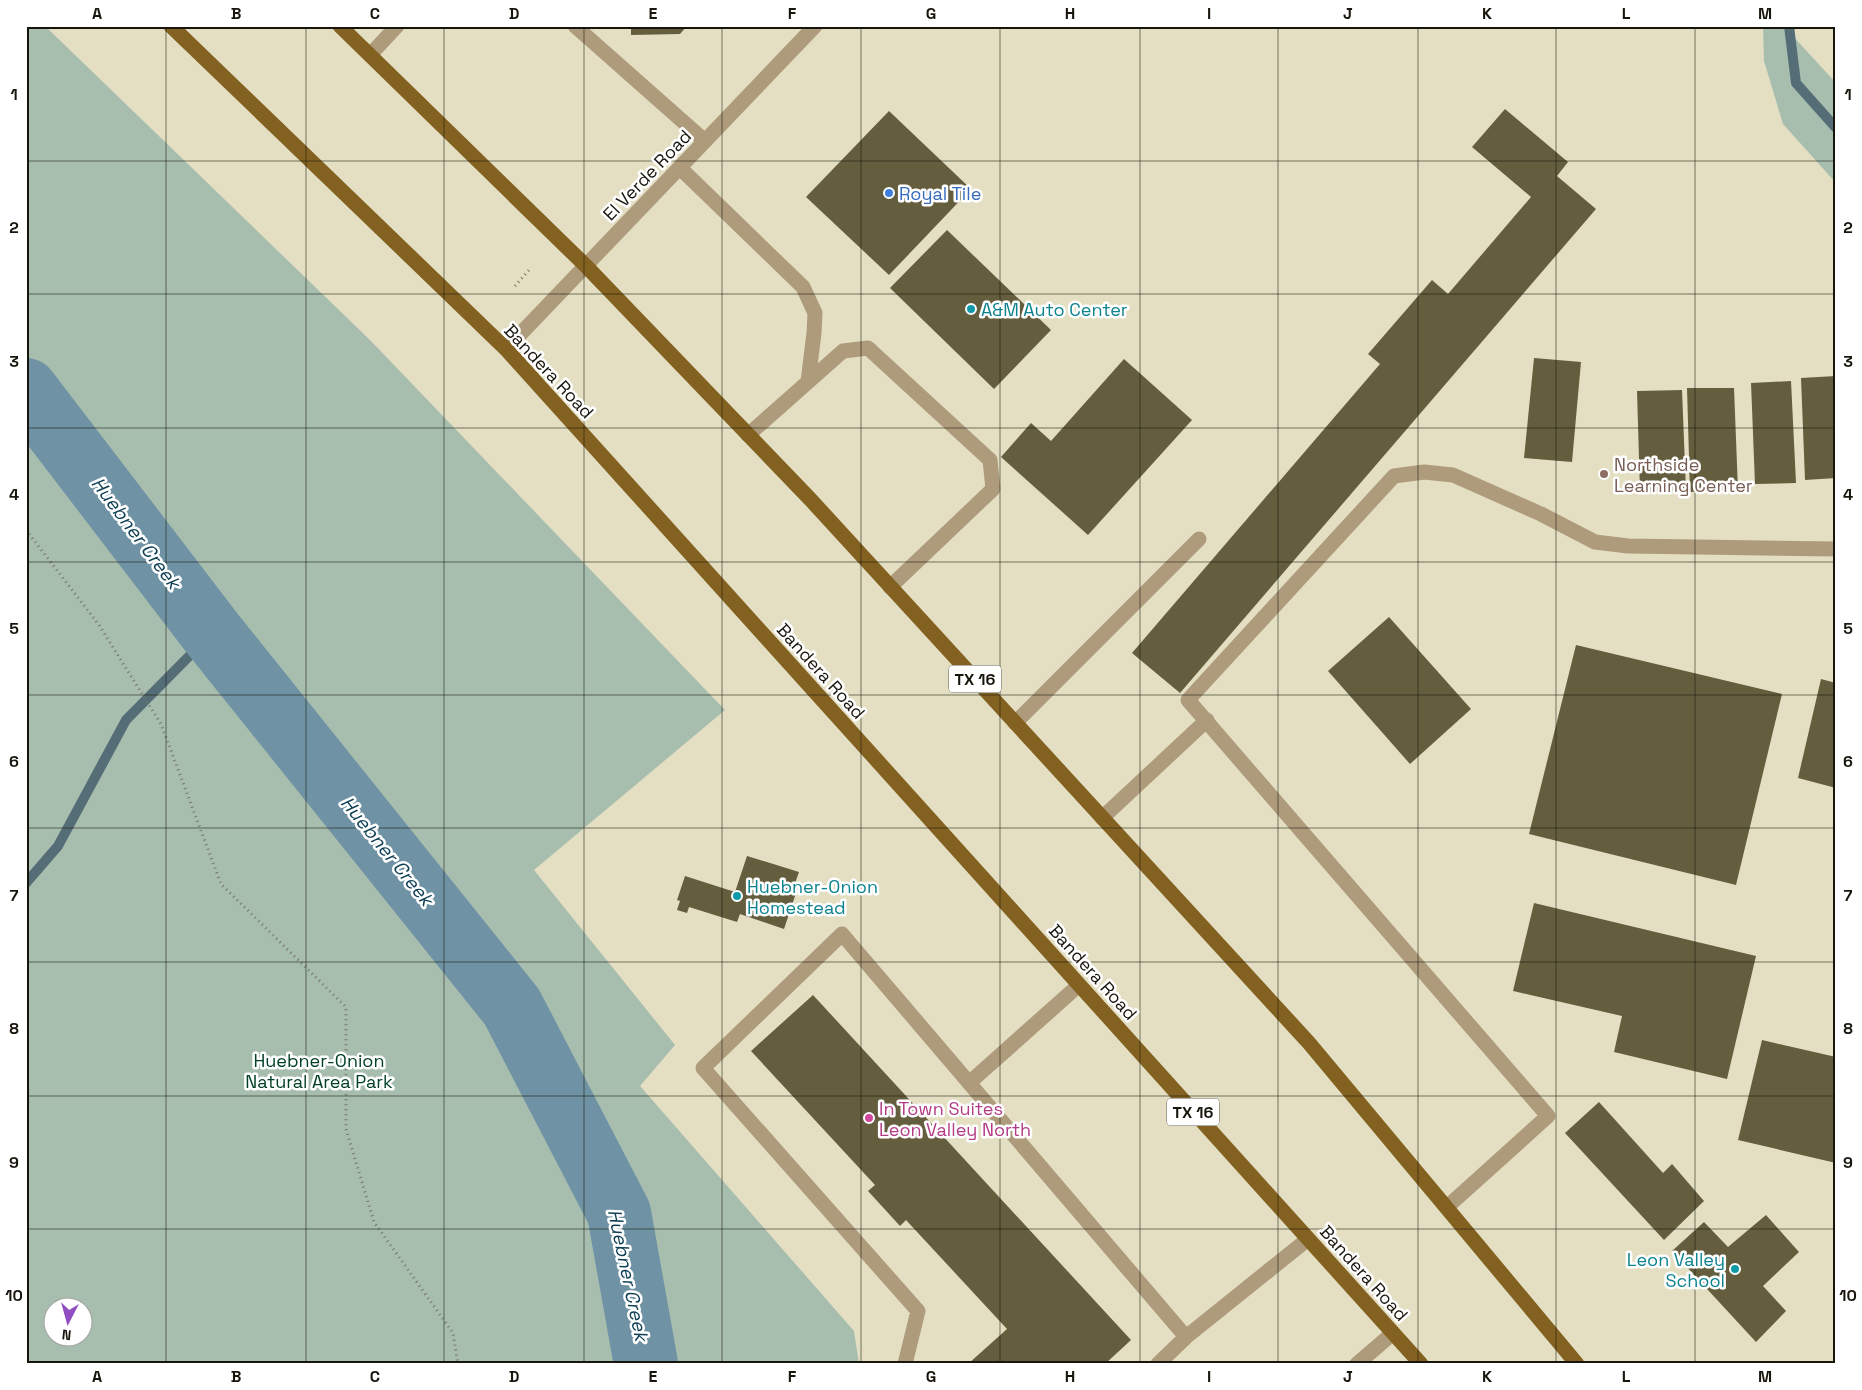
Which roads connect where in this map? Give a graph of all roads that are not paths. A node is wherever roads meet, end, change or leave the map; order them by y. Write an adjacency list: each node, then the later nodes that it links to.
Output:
1 (171, 26): 10 (main road, Bandera Road / TX 16)
2 (340, 26): 6 (main road, TX 16)
3 (397, 26): 6 (street)
4 (575, 26): 7 (street)
5 (815, 26): 7 (street, El Verde Road)
6 (370, 55): 9 (main road, TX 16)
7 (704, 141): 8 (street, El Verde Road)
8 (680, 168): 9 (street, El Verde Road); 11 (street)
9 (586, 266): 10 (street, El Verde Road); 12 (main road, TX 16)
10 (506, 350): 19 (main road, Bandera Road / TX 16)
11 (808, 382): 12 (street); 15 (street)
12 (748, 435): 15 (main road, TX 16)
13 (1199, 539): 17 (street)
14 (1836, 549): 16 (street)
15 (890, 586): 17 (main road, TX 16)
16 (1207, 720): 18 (street); 21 (street)
17 (1015, 723): 18 (main road, TX 16)
18 (1102, 818): 21 (main road, TX 16)
19 (1079, 984): 20 (street); 22 (main road, Bandera Road / TX 16)
20 (969, 1083): 24 (street); 25 (street)
21 (1447, 1207): 29 (main road, TX 16)
22 (1308, 1239): 23 (main road, Bandera Road / TX 16); 24 (street)
23 (1393, 1333): 27 (street); 28 (main road, Bandera Road / TX 16)
24 (1186, 1337): 26 (street)
25 (905, 1364)
26 (1158, 1364)
27 (1357, 1364)
28 (1421, 1364)
29 (1577, 1364)

